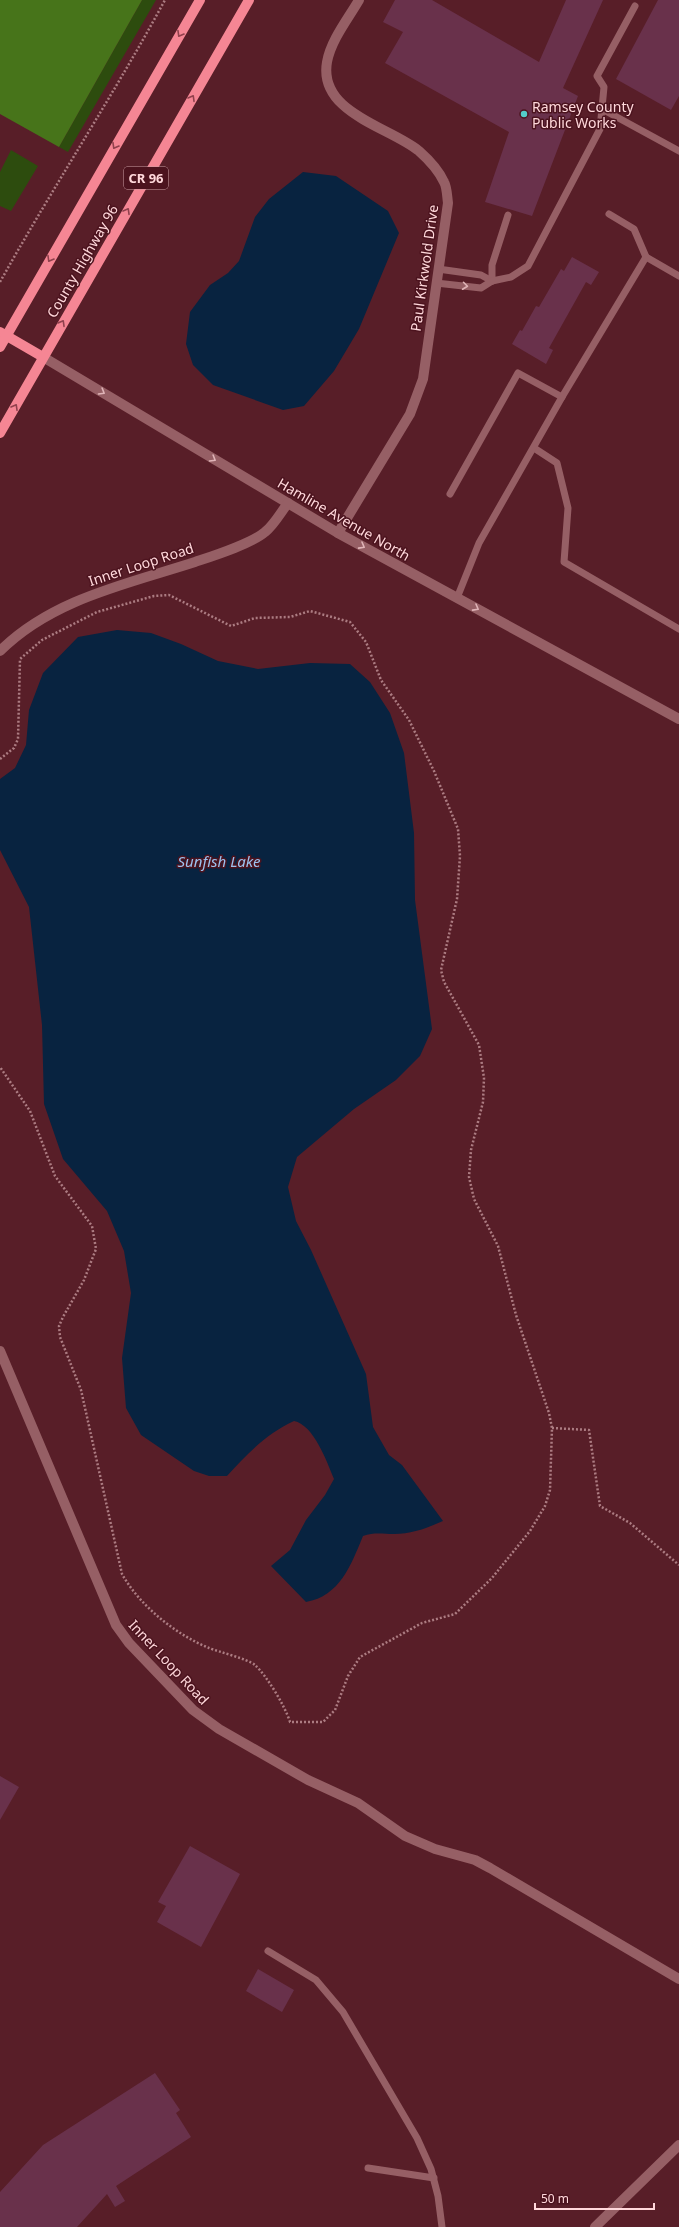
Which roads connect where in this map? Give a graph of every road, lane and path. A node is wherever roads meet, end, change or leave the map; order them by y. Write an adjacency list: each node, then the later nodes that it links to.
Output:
1 (166, 0): 14 (path)
2 (200, 0): 16 (main road, County Highway 96 / CR 96, one-way to 16)
3 (249, 0): 18 (main road, County Highway 96 / CR 96, one-way to 3)
4 (359, 0): 11 (street, Paul Kirkwold Drive)
5 (636, 6): 6 (lane)
6 (602, 109): 7 (lane); 13 (lane)
7 (679, 151)
8 (609, 214): 10 (lane)
9 (508, 215): 13 (lane)
10 (646, 257): 12 (lane); 19 (lane)
11 (438, 269): 13 (lane); 15 (street, Paul Kirkwold Drive)
12 (679, 276)
13 (492, 281): 15 (lane, one-way to 13)
14 (0, 282)
15 (436, 283): 24 (street, Paul Kirkwold Drive)
16 (3, 334): 17 (main road, County Highway 96 / CR 96); 18 (main road, Hamline Avenue North)
17 (0, 347)
18 (43, 357): 20 (main road, County Highway 96 / CR 96, one-way to 18); 23 (street, Hamline Avenue North, one-way to 23)
19 (562, 397): 21 (lane); 22 (lane)
20 (0, 433)
21 (534, 448): 25 (lane); 26 (lane)
22 (450, 494)
23 (288, 503): 24 (street, Hamline Avenue North); 27 (street, Inner Loop Road)
24 (338, 533): 25 (street, Hamline Avenue North, one-way to 25)
25 (457, 598): 28 (street, Hamline Avenue North, one-way to 28)
26 (679, 629)
27 (0, 650)
28 (679, 719)
29 (0, 759): 32 (path)
30 (0, 1067): 32 (path)
31 (0, 1351): 35 (street, Inner Loop Road)
32 (552, 1428): 33 (path)
33 (679, 1565)
34 (268, 1951): 38 (lane)
35 (679, 1979)
36 (679, 2145): 40 (street)
37 (368, 2168): 38 (lane)
38 (434, 2178): 39 (lane)
39 (442, 2227)
40 (595, 2227)

